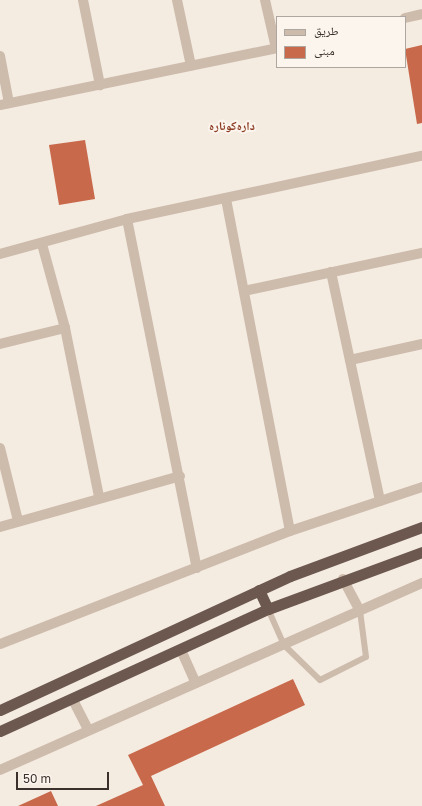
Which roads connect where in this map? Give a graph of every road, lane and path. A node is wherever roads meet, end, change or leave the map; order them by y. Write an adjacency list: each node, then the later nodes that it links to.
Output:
1 (83, 0): 9 (street)
2 (177, 0): 8 (street)
3 (265, 0): 6 (street)
4 (422, 14): 5 (street)
5 (406, 18)
6 (276, 48): 8 (street)
7 (0, 56): 10 (street)
8 (191, 66): 9 (street)
9 (100, 84): 10 (street)
10 (5, 104)
11 (422, 156): 12 (street)
12 (226, 199): 13 (street); 18 (street)
13 (128, 220): 14 (street); 24 (street)
14 (42, 244): 16 (street); 19 (street)
15 (422, 253): 17 (street)
16 (0, 254)
17 (331, 272): 18 (street); 22 (street)
18 (244, 291): 31 (street)
19 (65, 328): 20 (street); 26 (street)
20 (0, 344)
21 (422, 344): 22 (street)
22 (350, 360): 27 (street)
23 (0, 448): 28 (street)
24 (180, 476): 26 (street); 33 (street)
25 (422, 487): 27 (street)
26 (99, 497): 28 (street)
27 (380, 501): 31 (street)
28 (18, 521): 29 (street)
29 (0, 526)
30 (422, 527): 36 (highway)
31 (290, 532): 33 (street)
32 (422, 552): 34 (highway)
33 (197, 568): 39 (street)
34 (343, 579): 37 (highway); 38 (street)
35 (422, 583): 38 (street)
36 (258, 590): 37 (highway); 44 (highway)
37 (268, 610): 40 (lane); 41 (highway)
38 (360, 611): 40 (street); 40 (lane)
39 (0, 644)
40 (284, 645): 42 (street)
41 (181, 650): 42 (street); 43 (highway)
42 (196, 682): 45 (street)
43 (73, 700): 45 (street); 46 (highway)
44 (0, 710)
45 (88, 730): 47 (street)
46 (0, 731)
47 (0, 770)

